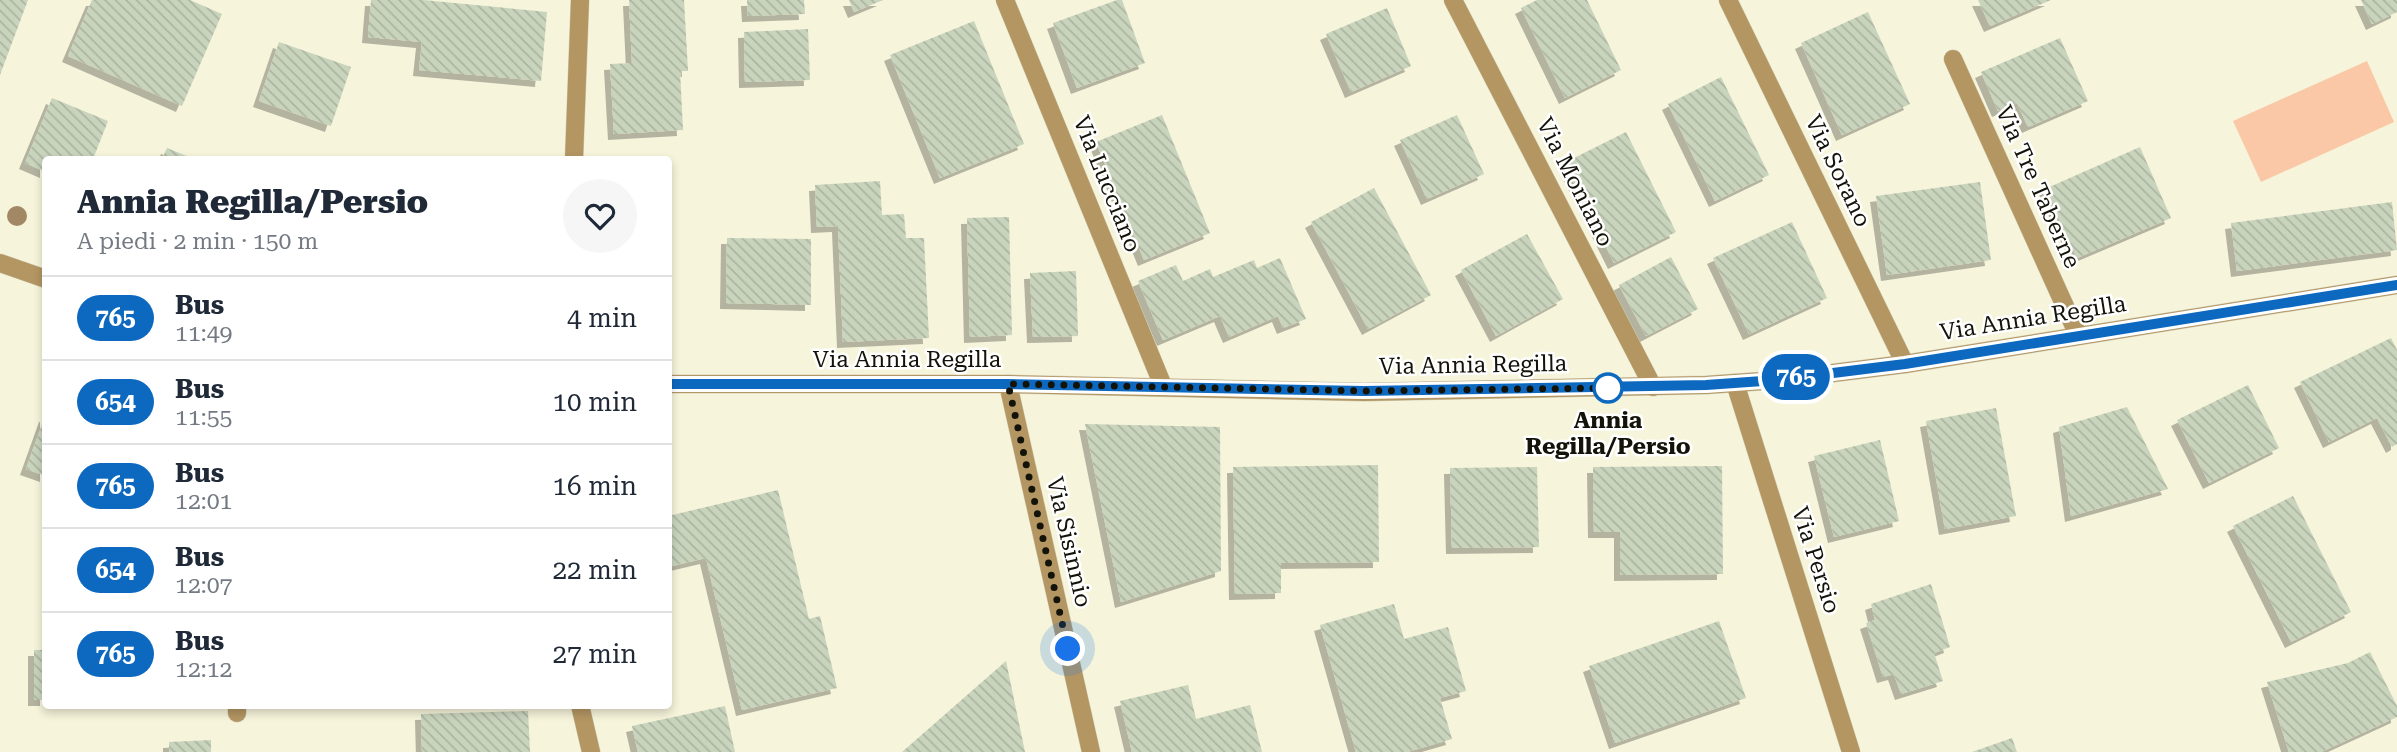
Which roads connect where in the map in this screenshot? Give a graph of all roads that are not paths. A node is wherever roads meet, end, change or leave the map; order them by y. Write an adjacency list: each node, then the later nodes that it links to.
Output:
1 (580, 0): 6 (street)
2 (1005, 0): 15 (street, Via Lucciano)
3 (1453, 0): 16 (street, Via Moniano)
4 (1728, 0): 11 (street, Via Sorano)
5 (1953, 59): 10 (street, Via Tre Taberne)
6 (574, 156)
7 (0, 263): 8 (street)
8 (42, 278)
9 (2397, 285): 10 (street, Via Annia Regilla)
10 (2078, 335): 11 (street, Via Annia Regilla)
11 (1905, 364): 12 (street, Via Annia Regilla)
12 (1735, 383): 16 (street, Via Annia Regilla); 20 (street, Via Persio)
13 (672, 384): 14 (street, Via Annia Regilla)
14 (1008, 384): 15 (street, Via Annia Regilla); 19 (street, Via Sisinnio)
15 (1163, 386): 16 (street, Via Annia Regilla)
16 (1653, 387)
17 (581, 709): 18 (street)
18 (591, 752)
19 (1091, 752)
20 (1851, 752)

